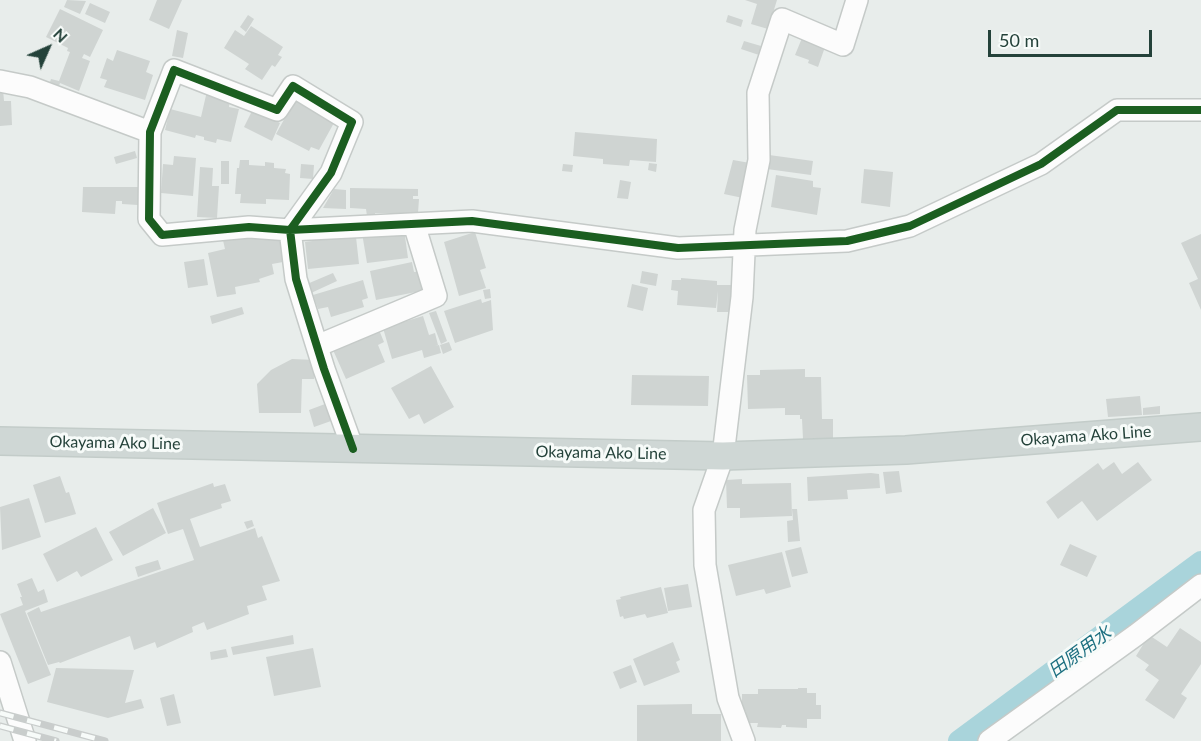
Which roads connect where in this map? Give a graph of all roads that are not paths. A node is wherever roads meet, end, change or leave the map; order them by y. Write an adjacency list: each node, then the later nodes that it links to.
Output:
1 (856, 0): 7 (street)
2 (0, 81): 4 (street)
3 (1201, 110): 7 (street)
4 (150, 132): 6 (street); 6 (street)
5 (414, 224): 6 (street); 7 (street); 8 (street)
6 (290, 230): 8 (street)
7 (745, 245): 12 (street)
8 (317, 346): 11 (street)
9 (1201, 427): 12 (main road, Okayama Ako Line)
10 (0, 441): 11 (main road, Okayama Ako Line)
11 (353, 449): 12 (main road, Okayama Ako Line)
12 (723, 456): 16 (street)
13 (1201, 585): 17 (street)
14 (0, 662): 15 (street)
15 (25, 741)
16 (744, 741)
17 (989, 741)

